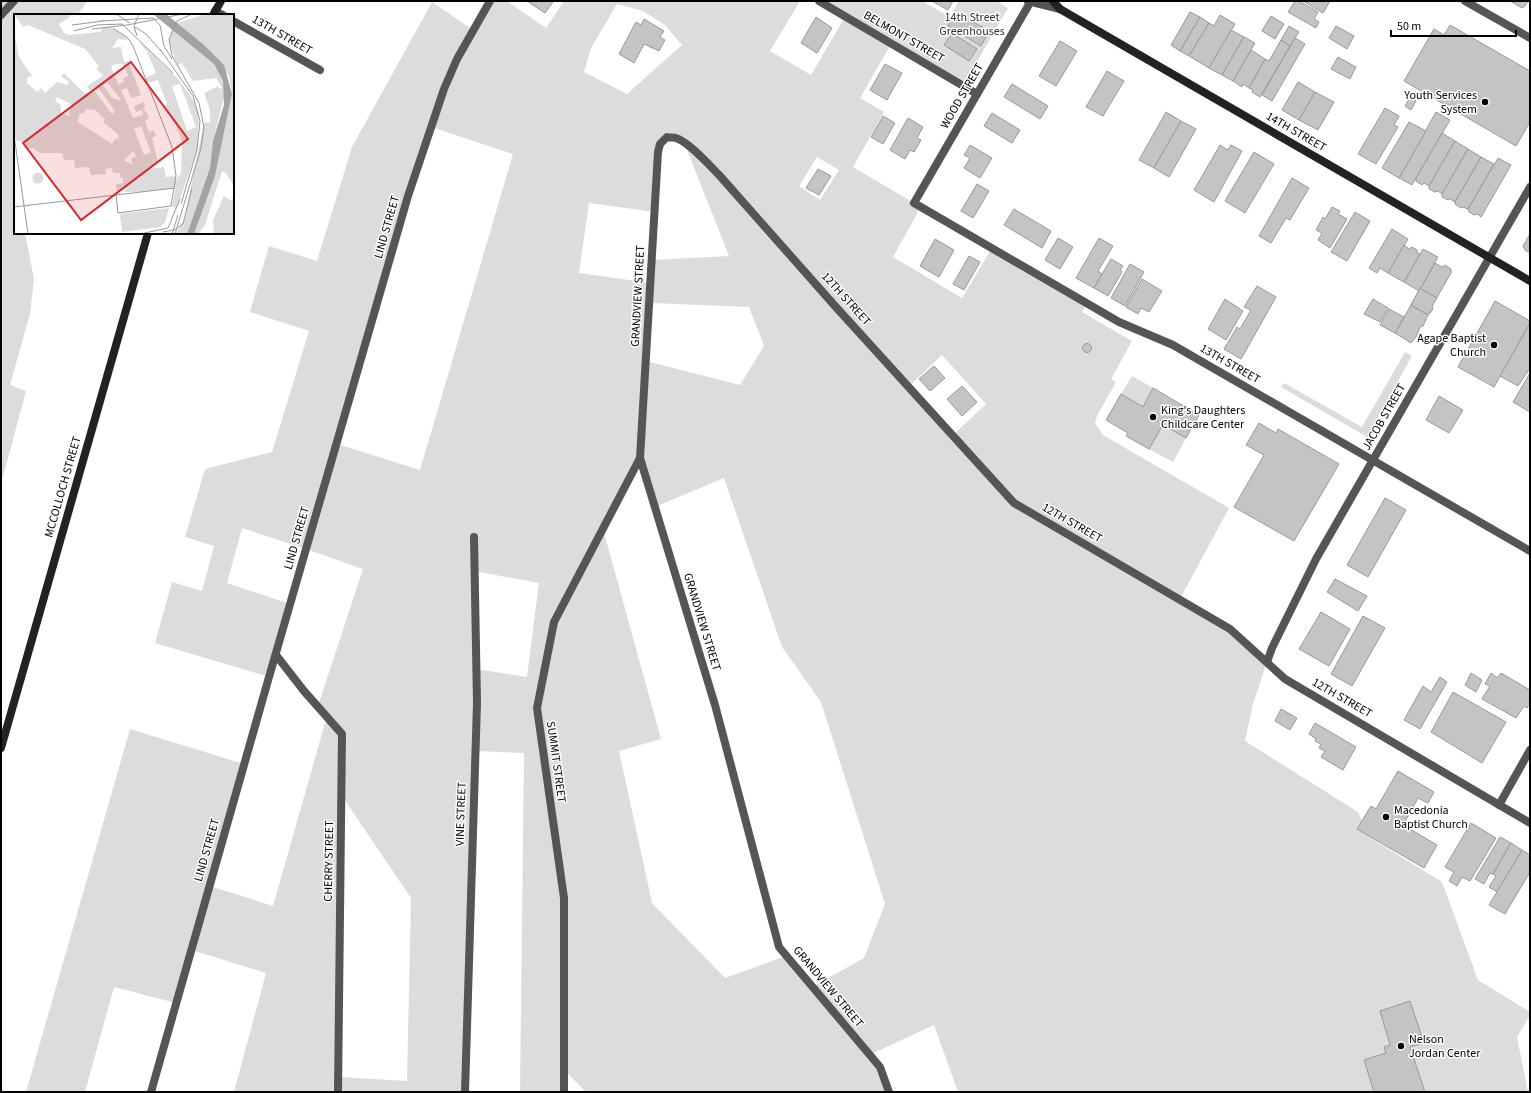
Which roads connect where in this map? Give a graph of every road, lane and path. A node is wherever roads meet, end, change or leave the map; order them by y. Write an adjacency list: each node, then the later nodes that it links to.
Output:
1 (14, 1): 10 (street)
2 (221, 1): 9 (street)
3 (490, 1): 25 (street, LIND STREET)
4 (819, 1): 14 (street, BELMONT STREET)
5 (1030, 1): 8 (street); 14 (street, WOOD STREET)
6 (1053, 1): 8 (street, 14TH STREET)
7 (1465, 1): 12 (street)
8 (1060, 9): 19 (street, 14TH STREET)
9 (214, 13)
10 (1, 15)
11 (234, 22): 13 (street, 13TH STREET)
12 (1530, 38)
13 (320, 70)
14 (977, 94): 17 (street, WOOD STREET)
15 (684, 142): 21 (street, GRANDVIEW STREET); 26 (street, 12TH STREET)
16 (1530, 187): 19 (street, JACOB STREET)
17 (914, 203): 22 (street, 13TH STREET)
18 (148, 234): 27 (street, MCCOLLOCH STREET)
19 (1489, 258): 20 (street, 14TH STREET); 22 (street, JACOB STREET)
20 (1530, 281)
21 (640, 458): 34 (street, SUMMIT STREET); 35 (street, GRANDVIEW STREET)
22 (1373, 460): 24 (street, 13TH STREET); 26 (street, JACOB STREET)
23 (474, 537): 33 (street, VINE STREET)
24 (1530, 551)
25 (276, 655): 31 (street, LIND STREET); 32 (street, CHERRY STREET)
26 (1267, 662): 29 (street, 12TH STREET)
27 (1, 748)
28 (1530, 750): 29 (street)
29 (1499, 805): 30 (street, 12TH STREET)
30 (1530, 823)
31 (151, 1092)
32 (338, 1092)
33 (465, 1092)
34 (564, 1092)
35 (889, 1092)

